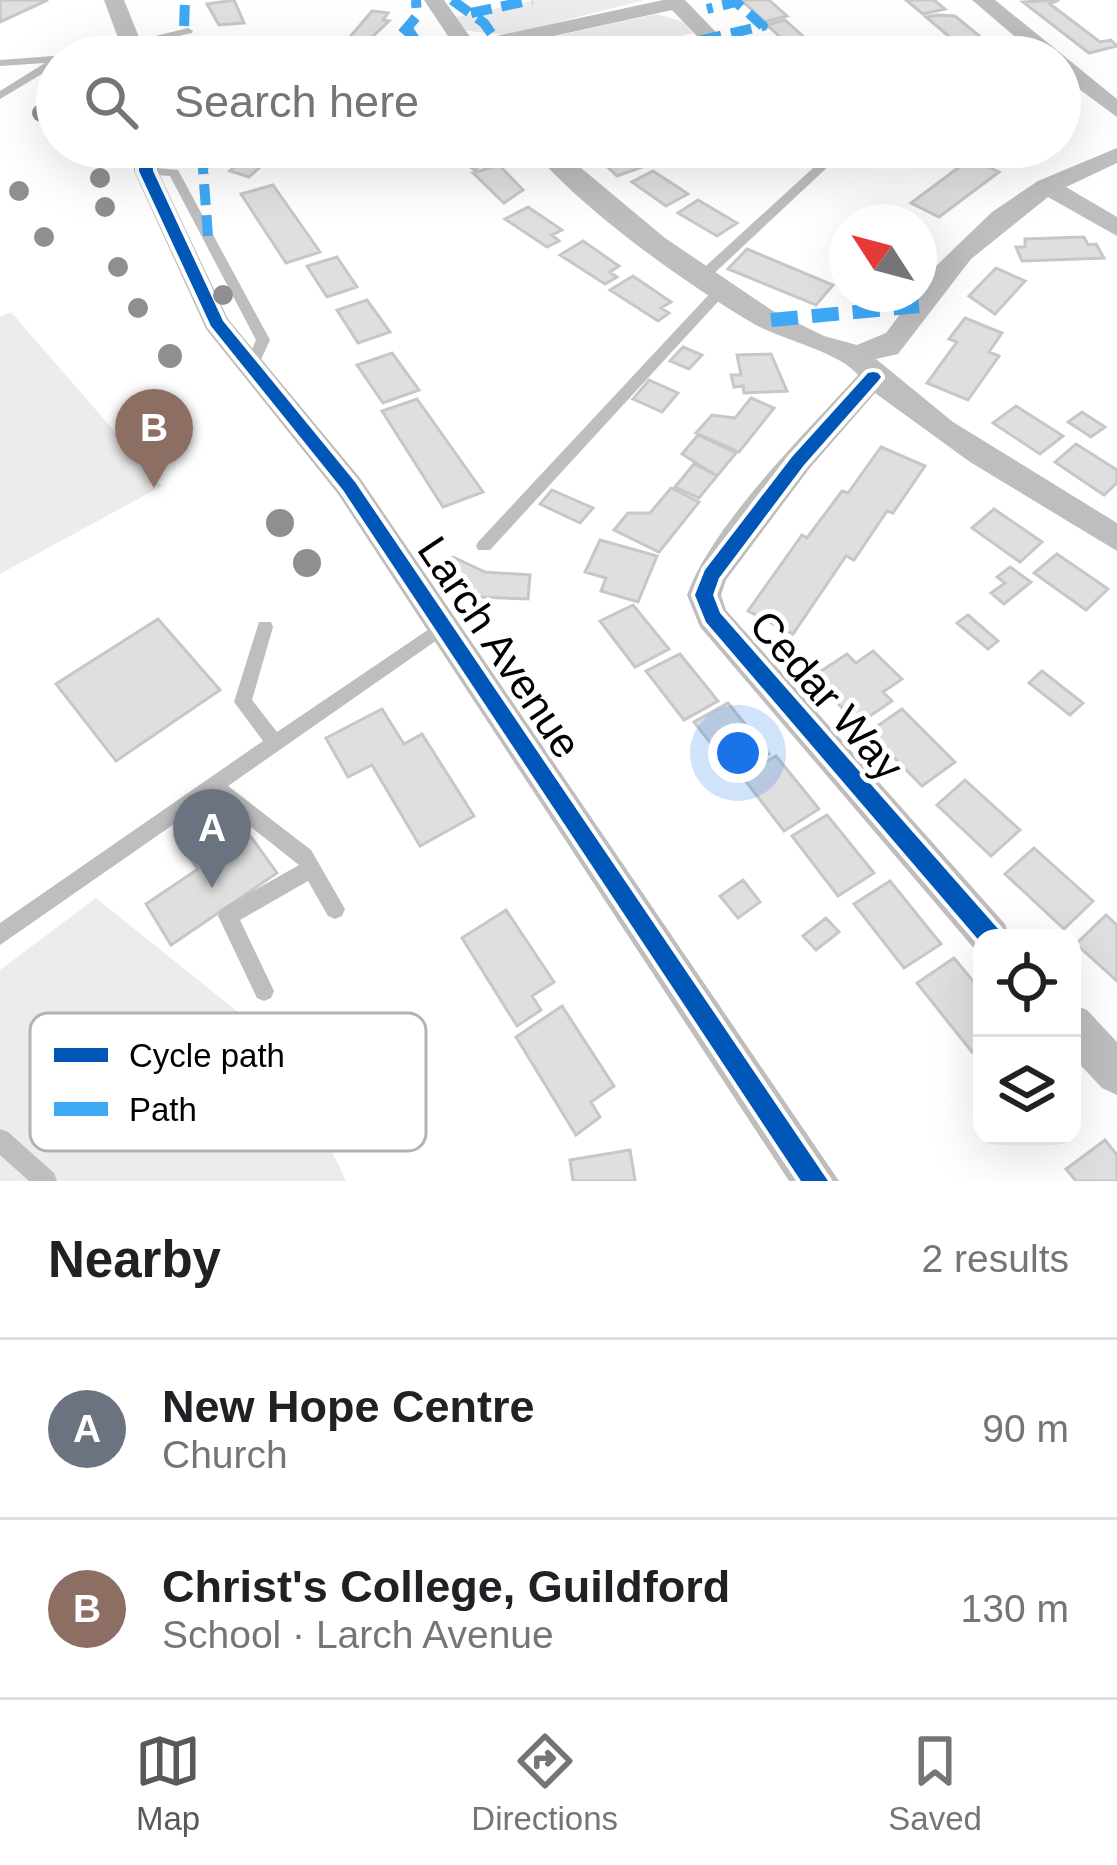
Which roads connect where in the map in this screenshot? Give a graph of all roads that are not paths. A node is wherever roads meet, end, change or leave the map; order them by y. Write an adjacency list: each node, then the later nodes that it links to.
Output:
1 (114, 0): 6 (street)
2 (434, 0): 8 (street)
3 (982, 0): 11 (street)
4 (675, 2): 9 (street); 10 (street)
5 (188, 31): 7 (lane)
6 (128, 36)
7 (174, 36)
8 (458, 36)
9 (538, 36)
10 (708, 36)
11 (1026, 36)
12 (36, 60): 13 (lane)
13 (0, 63)
14 (36, 73): 16 (lane)
15 (1081, 81): 17 (street)
16 (0, 96)
17 (1117, 110)
18 (1117, 155): 22 (street, Cedar Way)
19 (150, 168): 28 (street, Larch Avenue)
20 (568, 168): 24 (street)
21 (823, 168): 24 (lane)
22 (1047, 186): 23 (street); 25 (street, Cedar Way)
23 (1117, 228)
24 (710, 284): 25 (street); 27 (lane)
25 (866, 366): 26 (street); 34 (street, Cedar Way)
26 (1117, 539)
27 (484, 545)
28 (444, 626): 30 (lane); 41 (street, Larch Avenue)
29 (265, 627): 30 (lane)
30 (275, 743): 31 (lane)
31 (213, 786): 32 (lane); 35 (lane)
32 (311, 869): 33 (lane); 36 (lane)
33 (335, 909)
34 (983, 929)
35 (0, 934)
36 (264, 991)
37 (1081, 1035): 38 (street)
38 (1117, 1073)
39 (0, 1140): 40 (lane)
40 (46, 1181)
41 (815, 1181)

